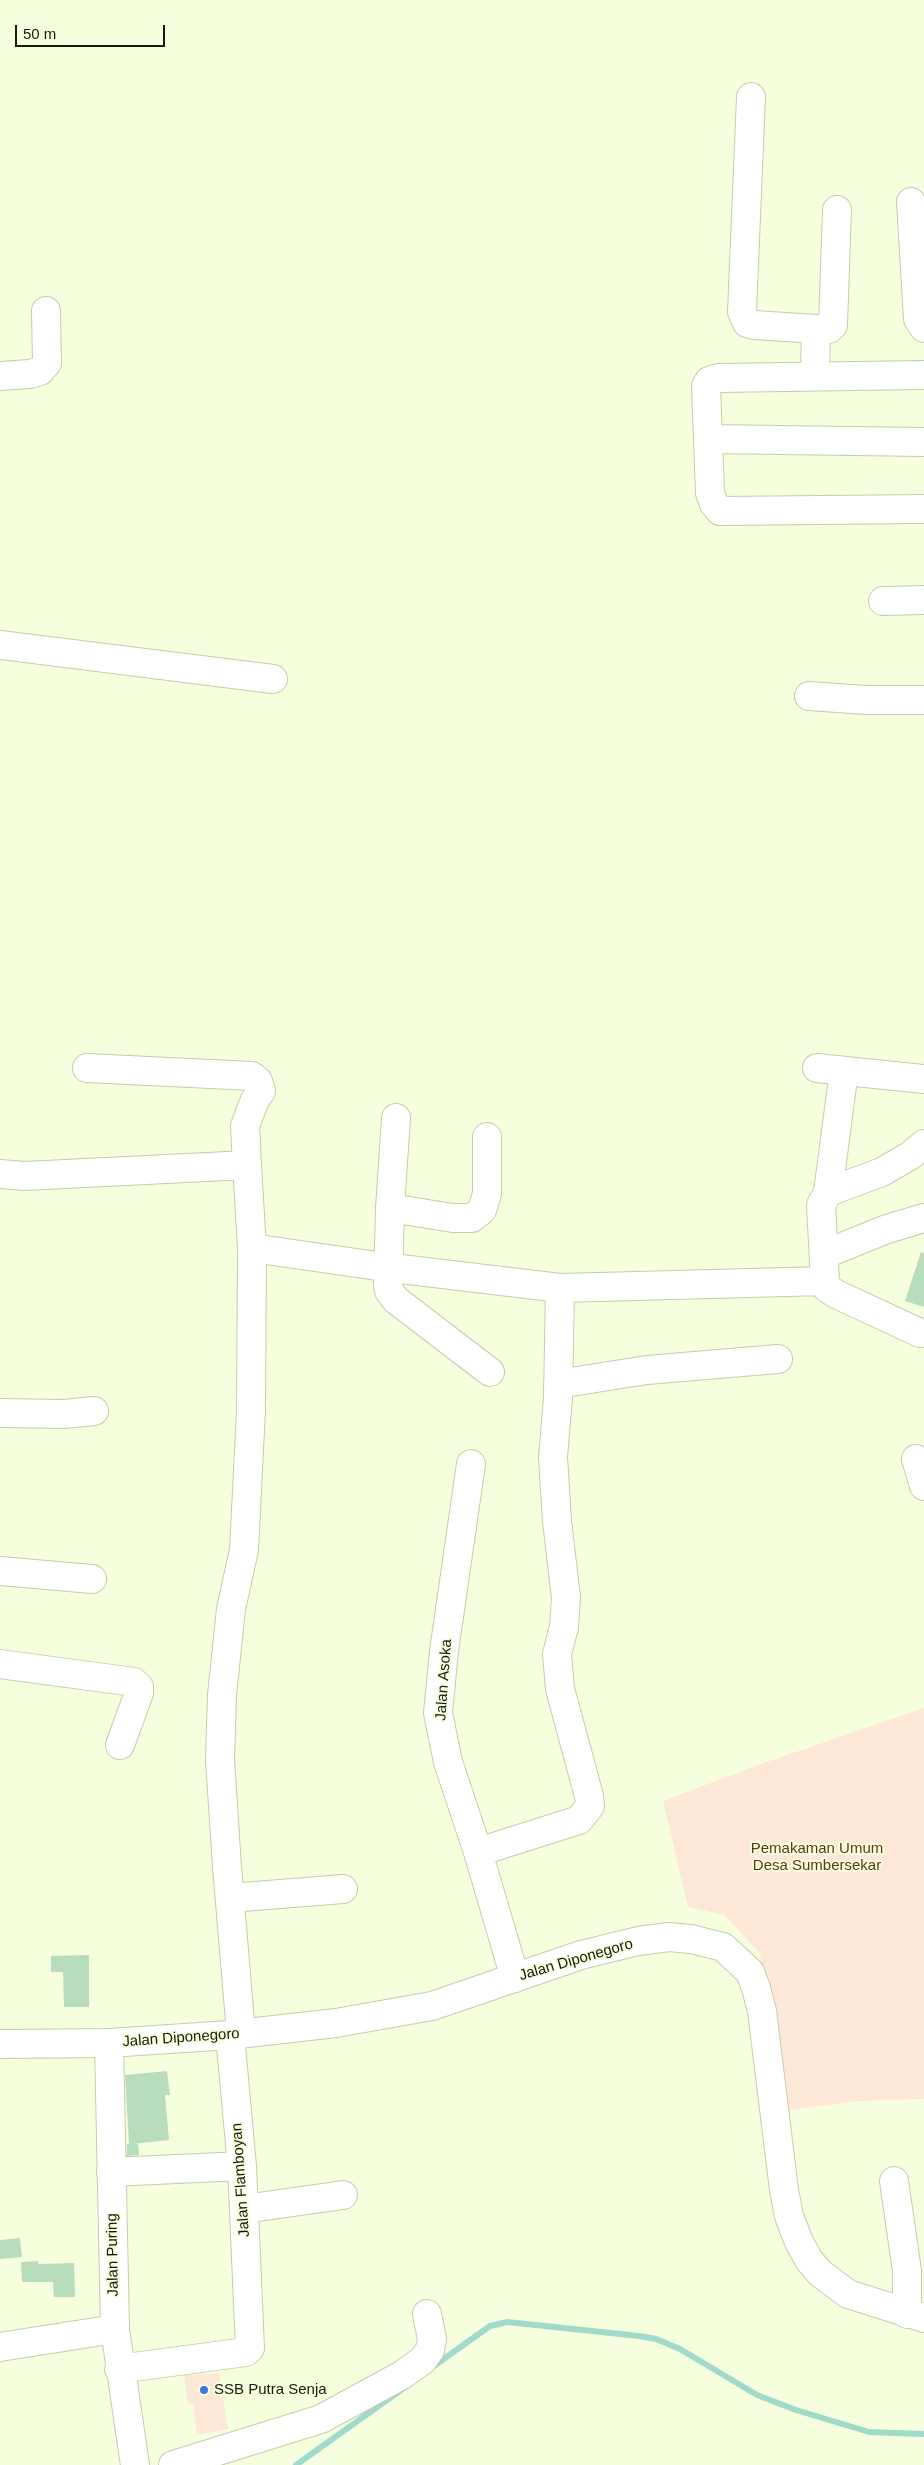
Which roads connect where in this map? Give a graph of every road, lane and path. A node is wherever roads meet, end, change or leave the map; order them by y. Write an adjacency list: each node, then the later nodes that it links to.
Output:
1 (751, 97): 5 (street)
2 (911, 202): 6 (street)
3 (836, 210): 5 (street)
4 (46, 311): 9 (street)
5 (816, 328): 7 (street)
6 (924, 328)
7 (815, 375): 8 (street); 10 (street)
8 (924, 375)
9 (0, 376)
10 (708, 440): 11 (street); 12 (street)
11 (924, 442)
12 (924, 509)
13 (924, 600): 14 (street)
14 (883, 601)
15 (0, 645): 16 (street)
16 (273, 679)
17 (809, 696): 18 (street)
18 (924, 700)
19 (86, 1068): 26 (street, Jalan Flamboyan)
20 (817, 1068): 21 (street)
21 (844, 1071): 22 (street); 28 (street)
22 (924, 1079)
23 (396, 1118): 29 (street)
24 (486, 1138): 29 (street)
25 (924, 1144): 28 (street)
26 (247, 1165): 27 (street); 31 (street, Jalan Flamboyan)
27 (0, 1174)
28 (828, 1192): 32 (street)
29 (390, 1208): 33 (street)
30 (924, 1218): 32 (street)
31 (252, 1248): 33 (street); 51 (street, Jalan Flamboyan)
32 (825, 1254): 34 (street)
33 (390, 1267): 35 (street); 38 (street)
34 (825, 1281): 35 (street); 36 (street)
35 (560, 1288): 39 (street)
36 (920, 1333)
37 (778, 1359): 39 (street)
38 (490, 1372)
39 (558, 1384): 49 (street)
40 (94, 1411): 41 (street)
41 (0, 1413)
42 (916, 1459): 44 (street)
43 (471, 1464): 49 (street, Jalan Asoka)
44 (924, 1486)
45 (0, 1571): 46 (street)
46 (92, 1579)
47 (0, 1664): 48 (street)
48 (120, 1745)
49 (478, 1852): 52 (street, Jalan Asoka)
50 (343, 1888): 51 (street)
51 (230, 1898): 53 (street, Jalan Flamboyan)
52 (514, 1978): 53 (street, Jalan Diponegoro); 62 (street, Jalan Diponegoro)
53 (236, 2034): 54 (street, Jalan Diponegoro); 56 (street, Jalan Flamboyan)
54 (109, 2043): 55 (street, Jalan Diponegoro); 57 (street, Jalan Puring)
55 (0, 2044)
56 (242, 2166): 57 (street); 60 (street, Jalan Flamboyan)
57 (111, 2172): 63 (street, Jalan Puring)
58 (894, 2182): 62 (street)
59 (343, 2195): 60 (street)
60 (244, 2209): 65 (street, Jalan Flamboyan)
61 (427, 2314): 67 (street)
62 (915, 2316)
63 (115, 2330): 64 (street); 65 (street, Jalan Puring)
64 (0, 2348)
65 (119, 2369): 66 (street, Jalan Puring)
66 (135, 2465)
67 (173, 2465)

